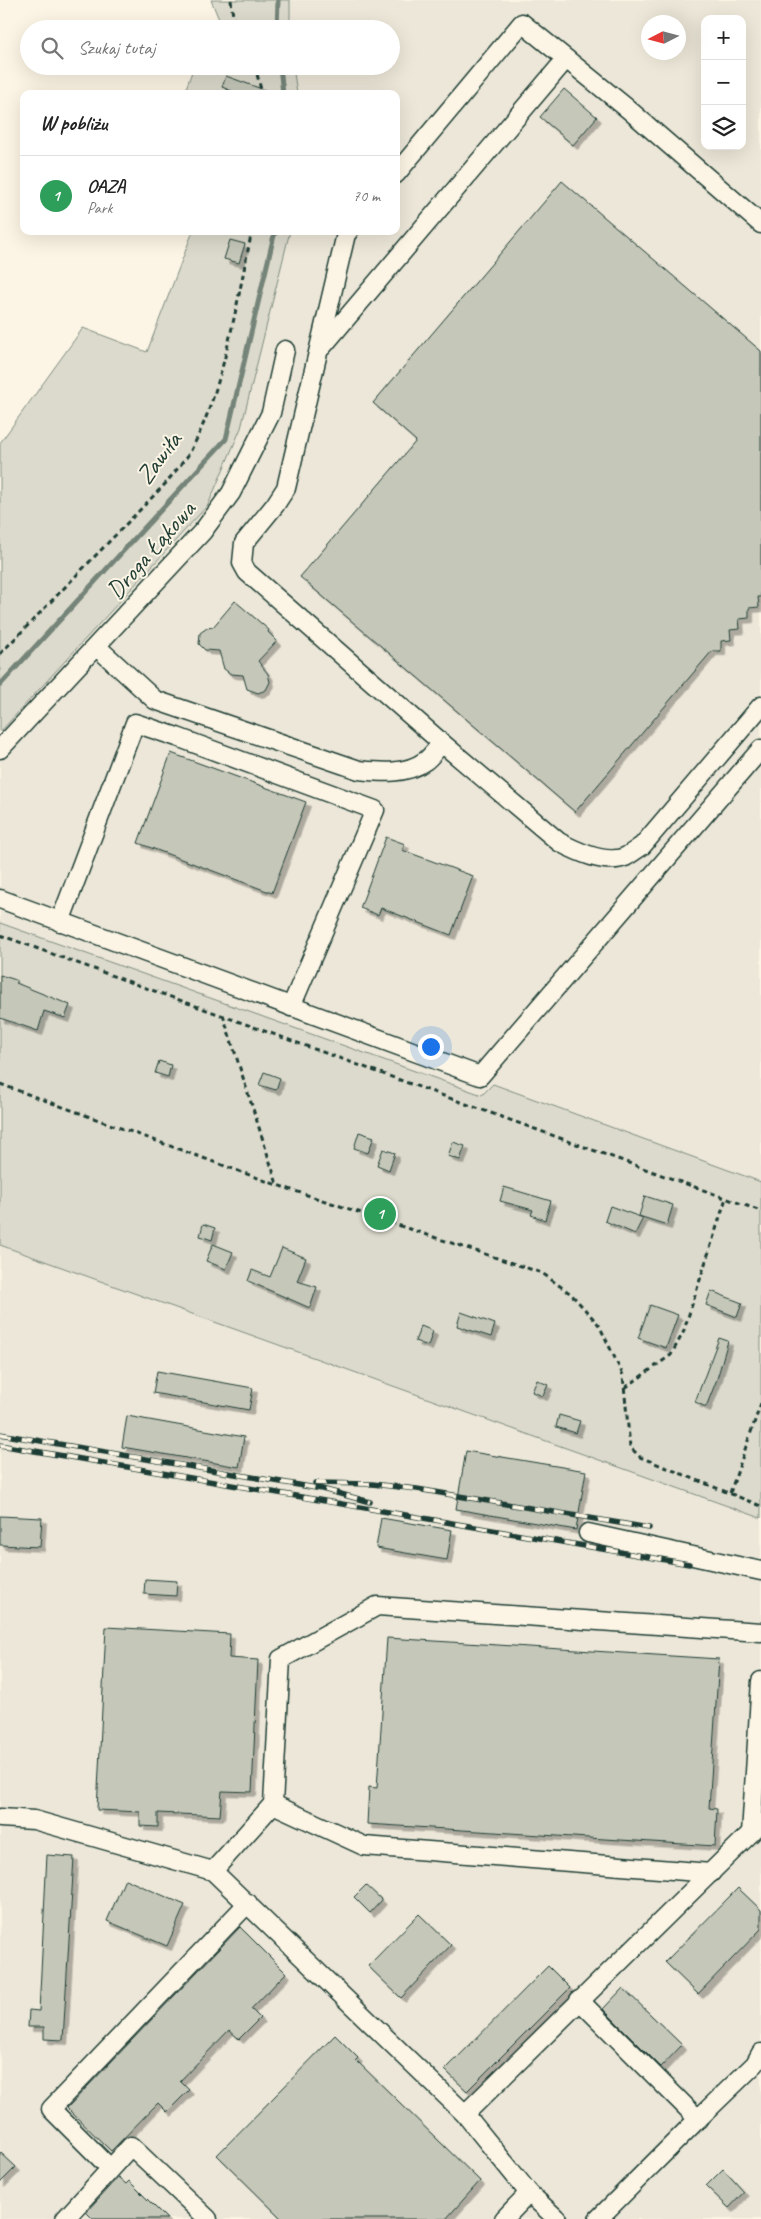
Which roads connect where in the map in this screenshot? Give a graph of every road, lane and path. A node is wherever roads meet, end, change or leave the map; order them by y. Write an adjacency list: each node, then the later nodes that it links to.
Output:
1 (231, 0): 2 (path)
2 (234, 20)
3 (566, 59): 6 (street); 7 (street); 11 (street)
4 (257, 75): 5 (path)
5 (261, 90)
6 (400, 169)
7 (761, 224)
8 (251, 235): 13 (path, Zawiła)
9 (346, 235): 11 (street)
10 (285, 350): 12 (street, Droga Łąkowa)
11 (319, 350): 15 (street)
12 (97, 647): 15 (street); 16 (street, Droga Łąkowa)
13 (0, 654)
14 (761, 706): 15 (street)
15 (442, 744)
16 (0, 749)
17 (761, 749): 21 (street)
18 (0, 899): 19 (street)
19 (60, 922): 21 (street); 21 (street)
20 (0, 935): 22 (path)
21 (291, 1007)
22 (223, 1015): 24 (path); 25 (path)
23 (0, 1084): 24 (path)
24 (277, 1185): 27 (path)
25 (726, 1198): 26 (path); 27 (path)
26 (761, 1211)
27 (624, 1388): 29 (path)
28 (761, 1403): 29 (path)
29 (730, 1493): 30 (path)
30 (761, 1506)
31 (588, 1533): 32 (street)
32 (761, 1571)
33 (761, 1632): 35 (street)
34 (761, 1681): 37 (street)
35 (273, 1804): 38 (street); 39 (street)
36 (0, 1818): 38 (street)
37 (756, 1828): 39 (street)
38 (213, 1871): 40 (street)
39 (710, 1873): 41 (street)
40 (248, 1903): 43 (street); 45 (street)
41 (579, 2000): 43 (street); 44 (street)
42 (761, 2053): 44 (street)
43 (465, 2114): 46 (street)
44 (698, 2119): 51 (street)
45 (110, 2168): 47 (street); 48 (street)
46 (529, 2193): 49 (street); 50 (street)
47 (65, 2219)
48 (208, 2219)
49 (504, 2219)
50 (557, 2219)
51 (598, 2219)

